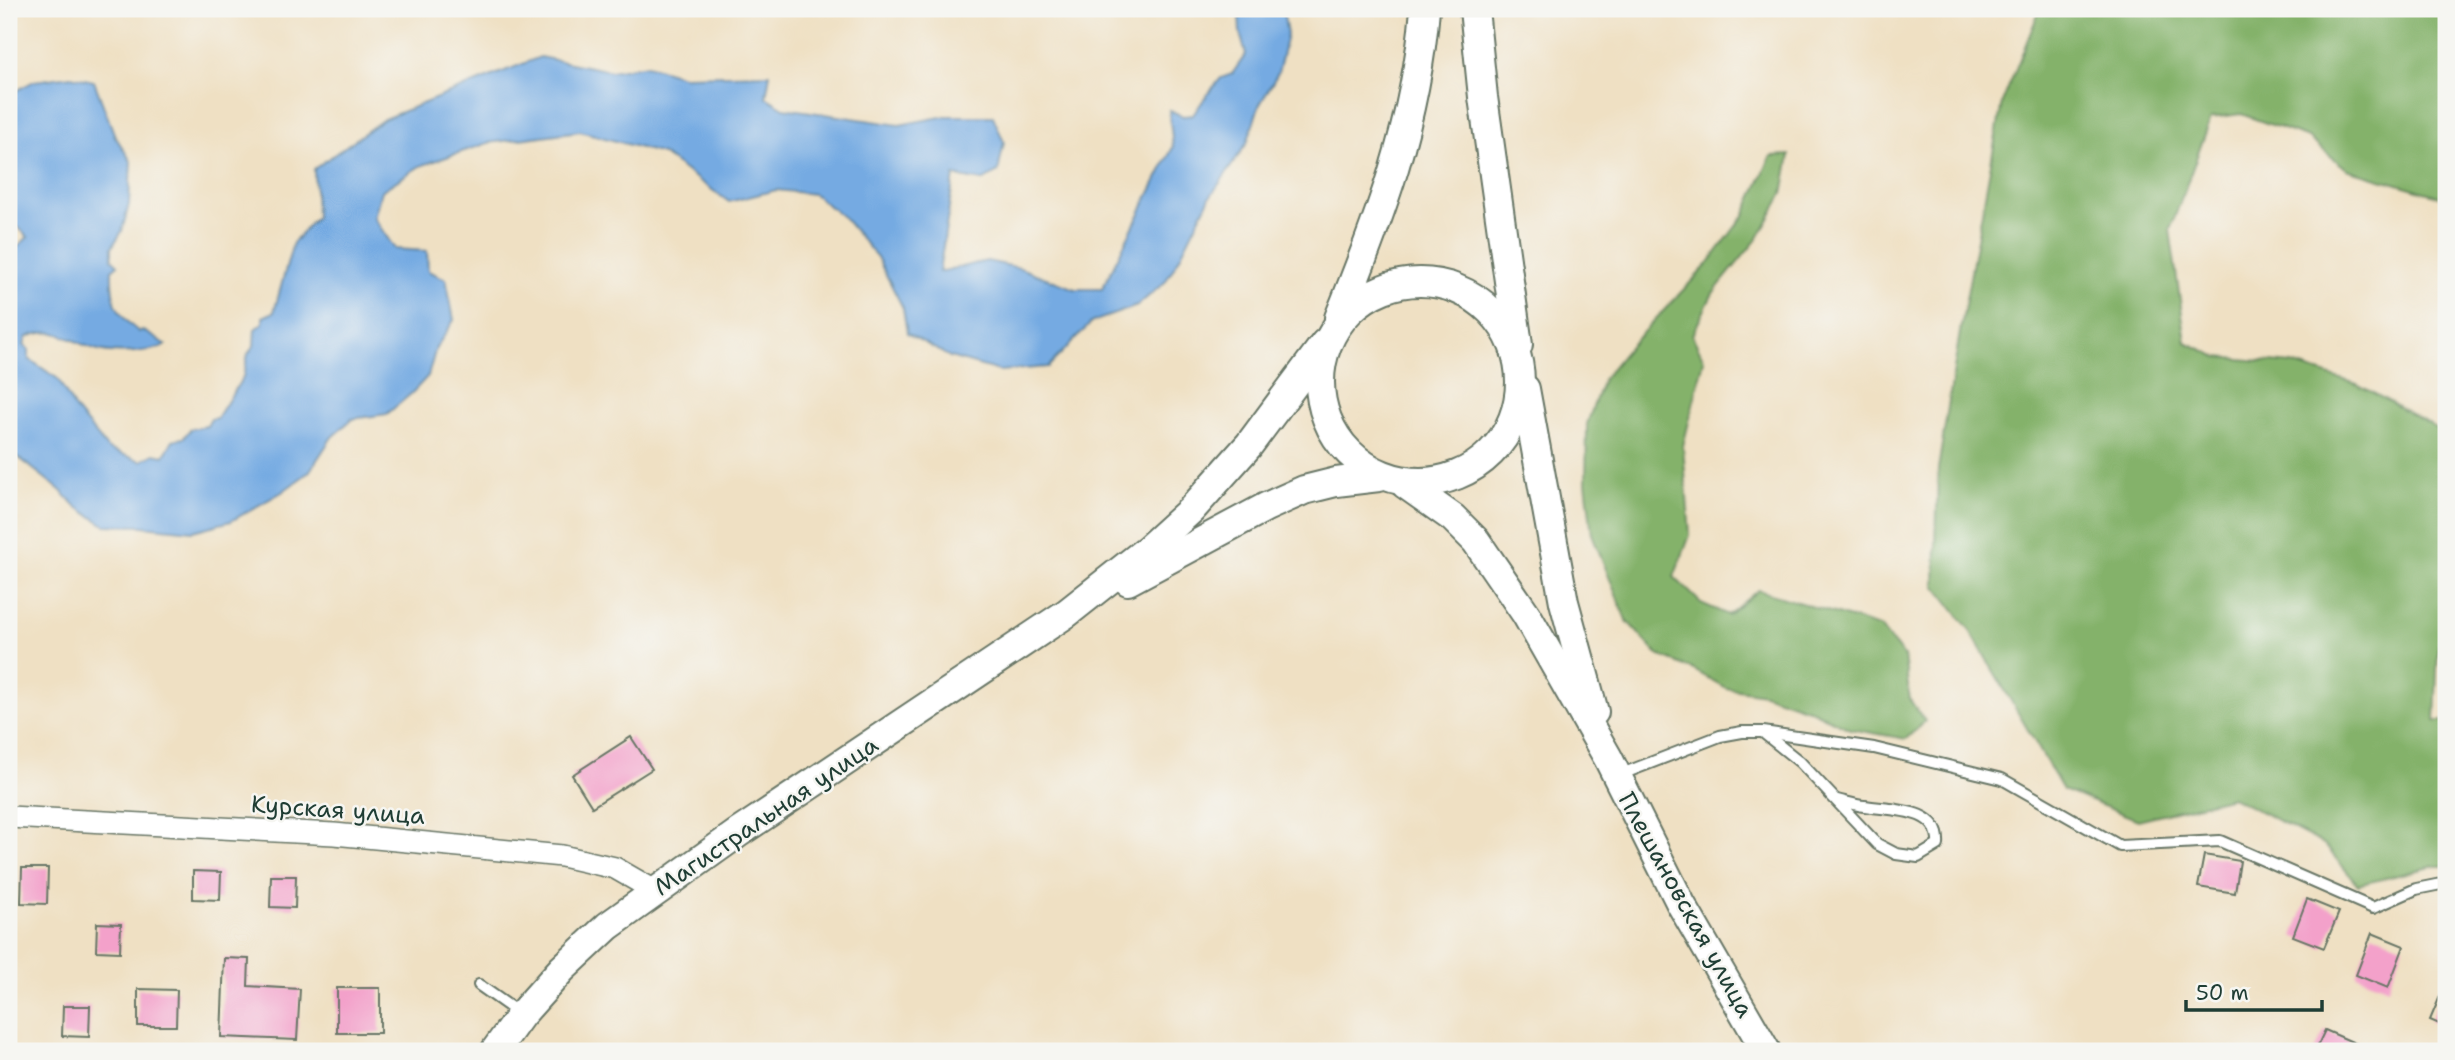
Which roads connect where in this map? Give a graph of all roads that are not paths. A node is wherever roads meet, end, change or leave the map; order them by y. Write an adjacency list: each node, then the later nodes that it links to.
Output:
1 (1425, 9): 3 (main road)
2 (1474, 9): 4 (main road)
3 (1332, 332): 4 (main road); 5 (main road); 6 (main road, Магистральная улица)
4 (1521, 366): 5 (main road); 8 (main road)
5 (1392, 481): 6 (main road, Магистральная улица); 8 (main road)
6 (1067, 613): 12 (main road, Магистральная улица)
7 (1763, 732): 8 (lane); 9 (lane); 11 (lane)
8 (1612, 767): 16 (main road, Плешановская улица)
9 (1837, 800): 9 (lane)
10 (9, 817): 12 (street, Курская улица)
11 (2446, 883)
12 (655, 891): 14 (main road, Магистральная улица)
13 (479, 985): 14 (lane)
14 (521, 1015): 15 (main road, Магистральная улица)
15 (495, 1051)
16 (1766, 1051)

